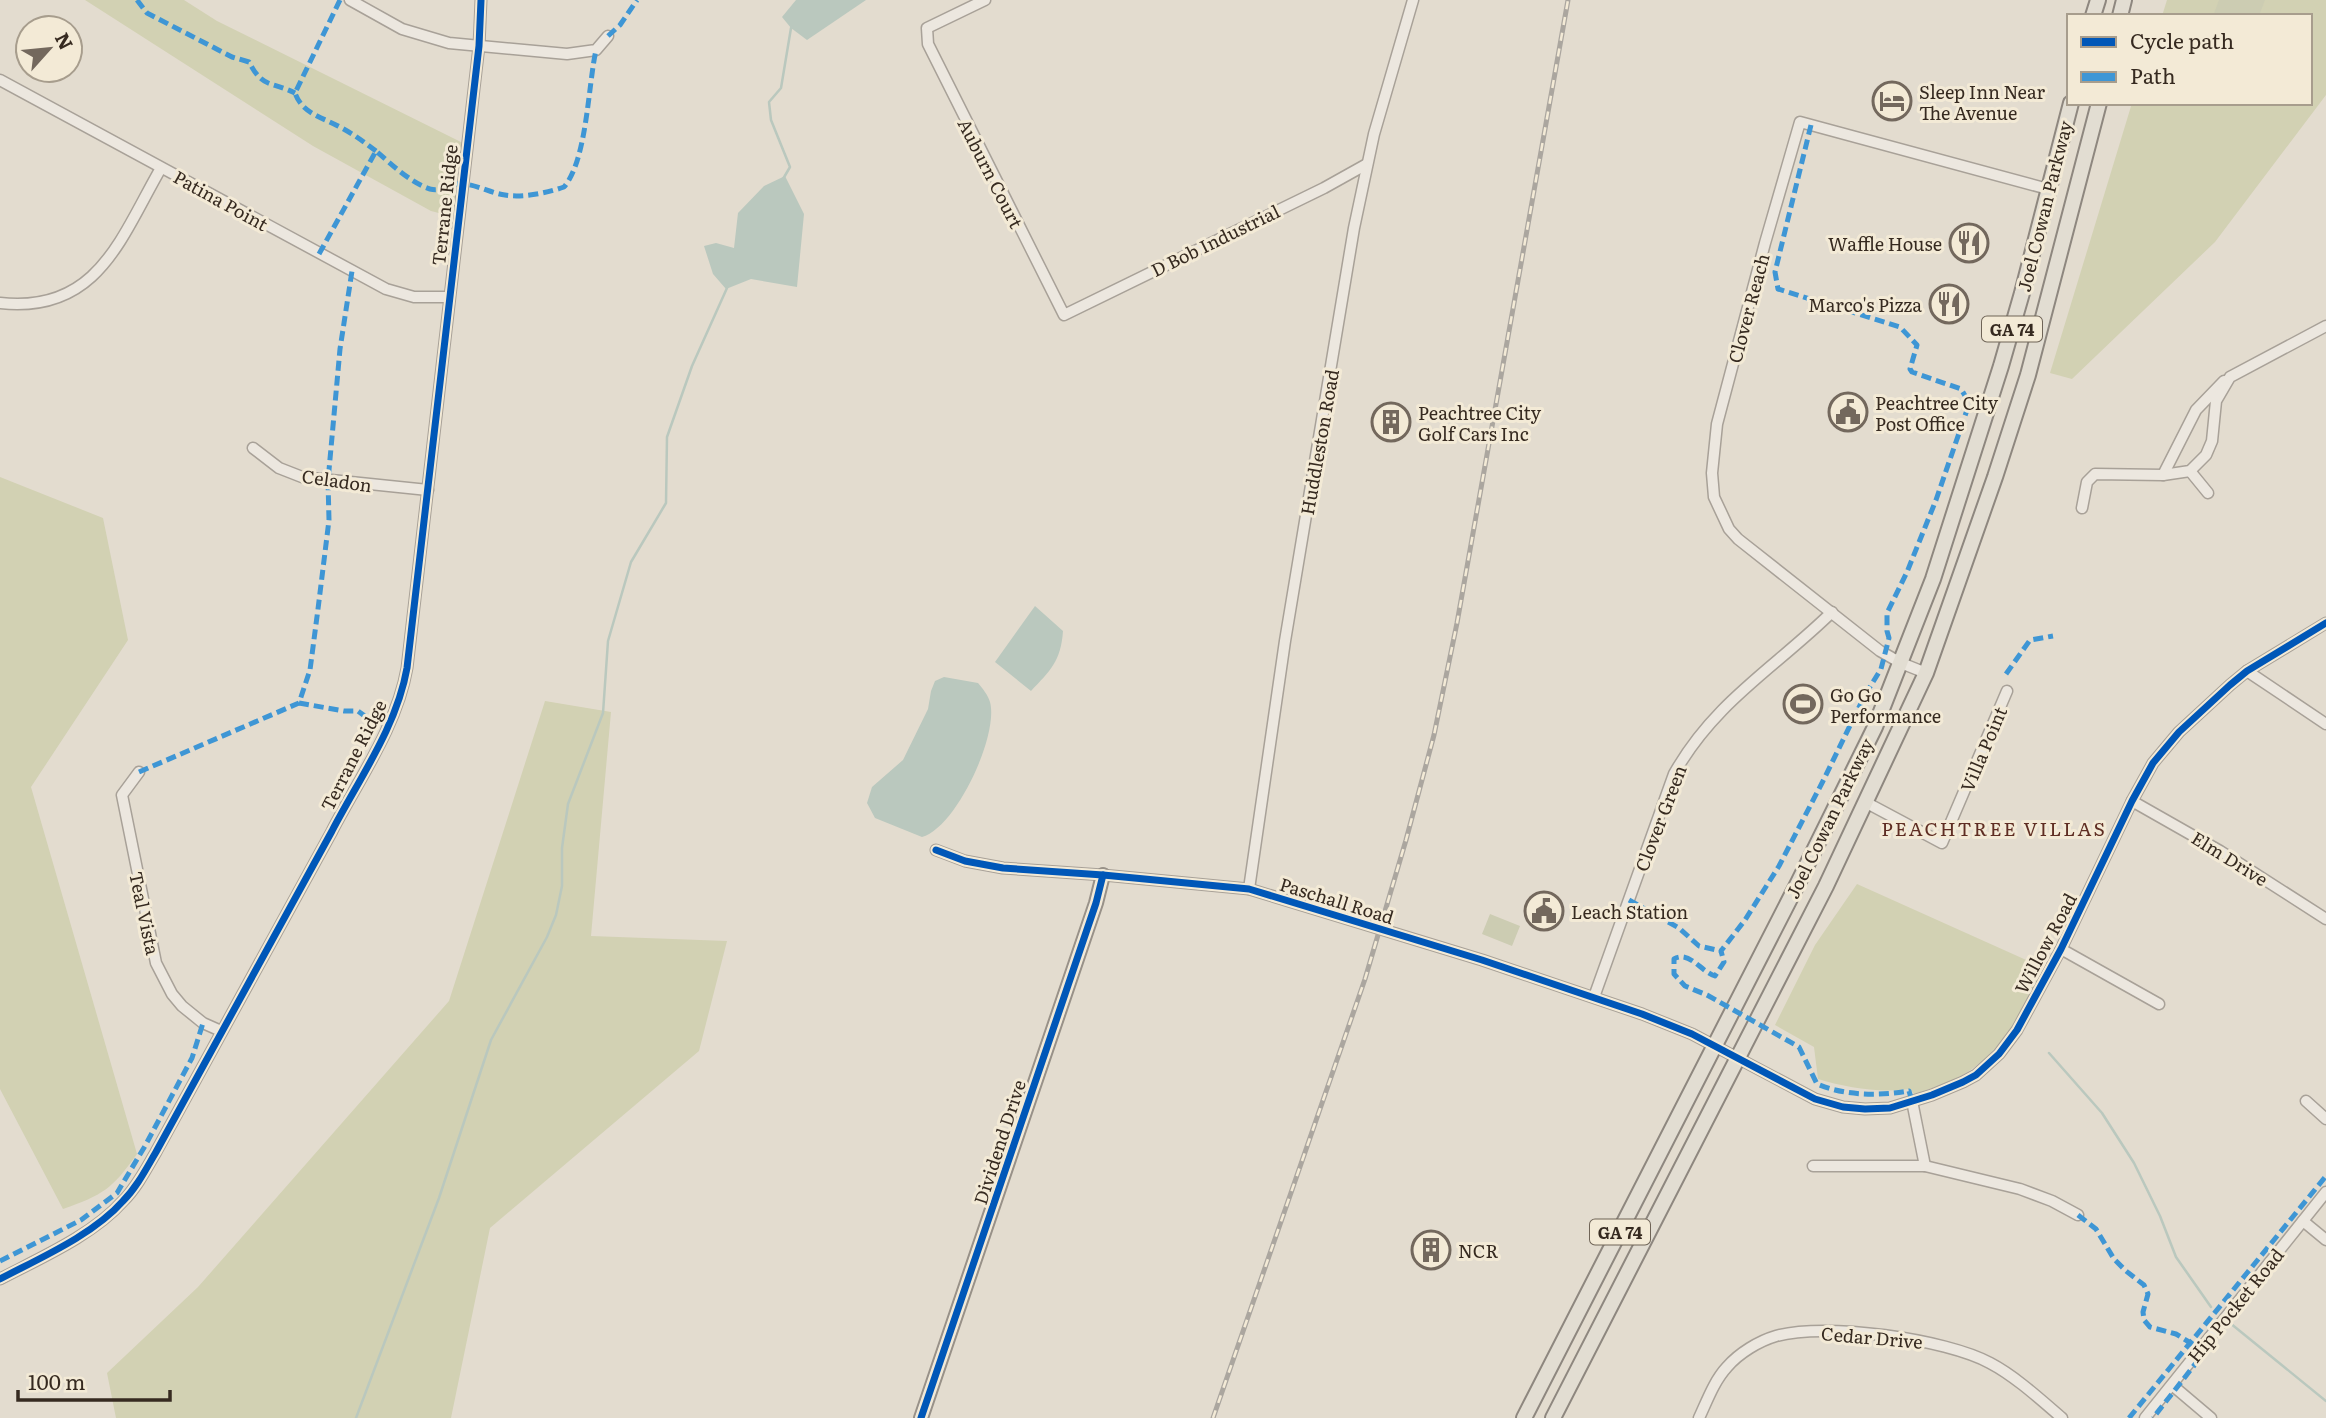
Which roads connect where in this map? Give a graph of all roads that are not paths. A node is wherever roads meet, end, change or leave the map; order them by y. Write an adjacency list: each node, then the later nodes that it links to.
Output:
1 (349, 0): 6 (street)
2 (481, 0): 6 (street, Terrane Ridge)
3 (985, 0): 15 (street, Auburn Court)
4 (1413, 0): 10 (street, Huddleston Road)
5 (608, 36): 6 (street)
6 (479, 46): 13 (street, Terrane Ridge)
7 (0, 80): 11 (street, Patina Point)
8 (2070, 105): 12 (main road, Joel Cowan Parkway / GA 74)
9 (2098, 105): 28 (main road, Joel Cowan Parkway / GA 74)
10 (1367, 164): 15 (street, D Bob Industrial); 36 (street, Huddleston Road)
11 (162, 168): 13 (street, Patina Point); 14 (street)
12 (2048, 188): 24 (street, Clover Reach); 26 (main road, Joel Cowan Parkway / GA 74)
13 (449, 297): 21 (street, Terrane Ridge)
14 (0, 303)
15 (1064, 315)
16 (2326, 326): 17 (street)
17 (2230, 377): 19 (street); 20 (street)
18 (253, 448): 21 (street, Celadon)
19 (2190, 471): 20 (street); 22 (street)
20 (2163, 475): 23 (street)
21 (428, 490): 41 (street, Terrane Ridge)
22 (2208, 493)
23 (2082, 508)
24 (1832, 612): 26 (street, Clover Reach); 39 (street, Clover Green)
25 (2326, 623): 27 (street, Willow Road)
26 (1901, 663): 28 (street, Clover Reach); 42 (main road, Joel Cowan Parkway / GA 74)
27 (2247, 671): 30 (street); 32 (street, Willow Road)
28 (1926, 673): 33 (main road, Joel Cowan Parkway / GA 74)
29 (2007, 691): 33 (street, Villa Point)
30 (2326, 724)
31 (139, 772): 41 (street, Teal Vista)
32 (2132, 801): 37 (street, Elm Drive); 38 (street, Willow Road)
33 (1867, 803): 43 (main road, Joel Cowan Parkway / GA 74)
34 (936, 850): 35 (street, Paschall Road)
35 (1103, 875): 36 (street, Paschall Road); 55 (street, Dividend Drive)
36 (1249, 889): 39 (street, Paschall Road)
37 (2326, 919)
38 (2061, 949): 40 (street); 44 (street, Willow Road)
39 (1594, 996): 42 (street, Paschall Road)
40 (2159, 1004)
41 (221, 1031): 53 (street, Terrane Ridge)
42 (1714, 1046): 43 (street, Willow Road); 56 (main road, Joel Cowan Parkway / GA 74)
43 (1737, 1058): 44 (street, Willow Road); 57 (main road, Joel Cowan Parkway / GA 74)
44 (1912, 1101): 48 (street)
45 (2306, 1101): 46 (street)
46 (2326, 1119)
47 (1814, 1166): 48 (street)
48 (1925, 1166): 50 (street)
49 (2326, 1192): 51 (street, Hip Pocket Road)
50 (2078, 1215)
51 (2303, 1221): 52 (street); 54 (street, Hip Pocket Road)
52 (2326, 1240)
53 (0, 1279)
54 (2172, 1385): 60 (street, Hip Pocket Road); 61 (street)
55 (921, 1418)
56 (1524, 1418)
57 (1553, 1418)
58 (1699, 1418): 59 (street, Cedar Drive)
59 (2062, 1418)
60 (2145, 1418)
61 (2211, 1418)

